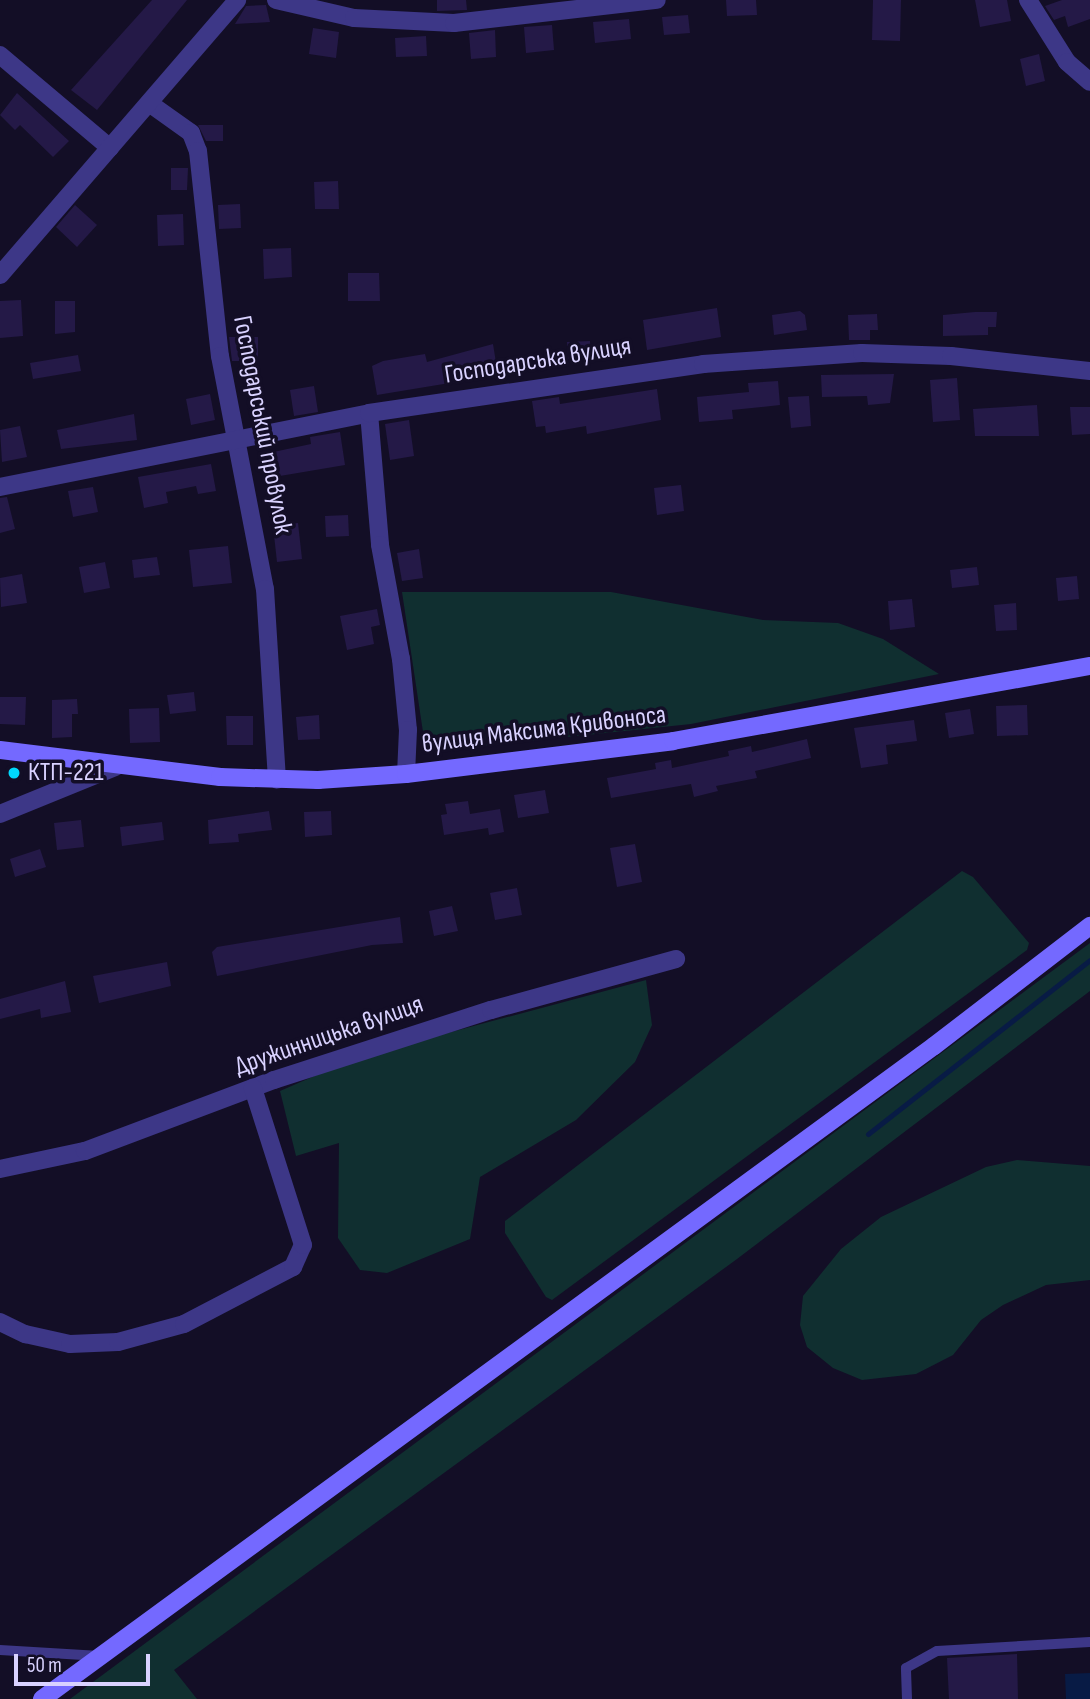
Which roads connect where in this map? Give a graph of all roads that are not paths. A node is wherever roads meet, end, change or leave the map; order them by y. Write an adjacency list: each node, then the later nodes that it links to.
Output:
1 (237, 0): 8 (street)
2 (276, 0): 5 (street)
3 (657, 0): 5 (street)
4 (1028, 0): 7 (street)
5 (571, 6)
6 (0, 55): 9 (street)
7 (1090, 82)
8 (149, 103): 9 (street); 13 (street, Господарський провулок)
9 (110, 148): 10 (street)
10 (0, 275)
11 (1090, 371): 12 (street, Господарська вулиця)
12 (369, 413): 13 (street, Господарська вулиця); 18 (street)
13 (233, 438): 14 (street, Господарська вулиця); 19 (street, Господарський провулок)
14 (0, 487)
15 (1090, 666): 18 (main road, вулиця Максима Кривоноса)
16 (0, 750): 17 (main road, вулиця Максима Кривоноса)
17 (115, 766): 19 (main road, вулиця Максима Кривоноса); 20 (street)
18 (406, 774): 19 (main road, вулиця Максима Кривоноса)
19 (277, 780)
20 (0, 814)
21 (1090, 926): 28 (main road)
22 (676, 958): 23 (street, Дружинницька вулиця)
23 (253, 1088): 24 (street, Дружинницька вулиця); 25 (street)
24 (0, 1169)
25 (0, 1322)
26 (1090, 1642): 30 (lane)
27 (0, 1650): 28 (lane)
28 (100, 1656): 29 (main road)
29 (42, 1699)
30 (907, 1699)

